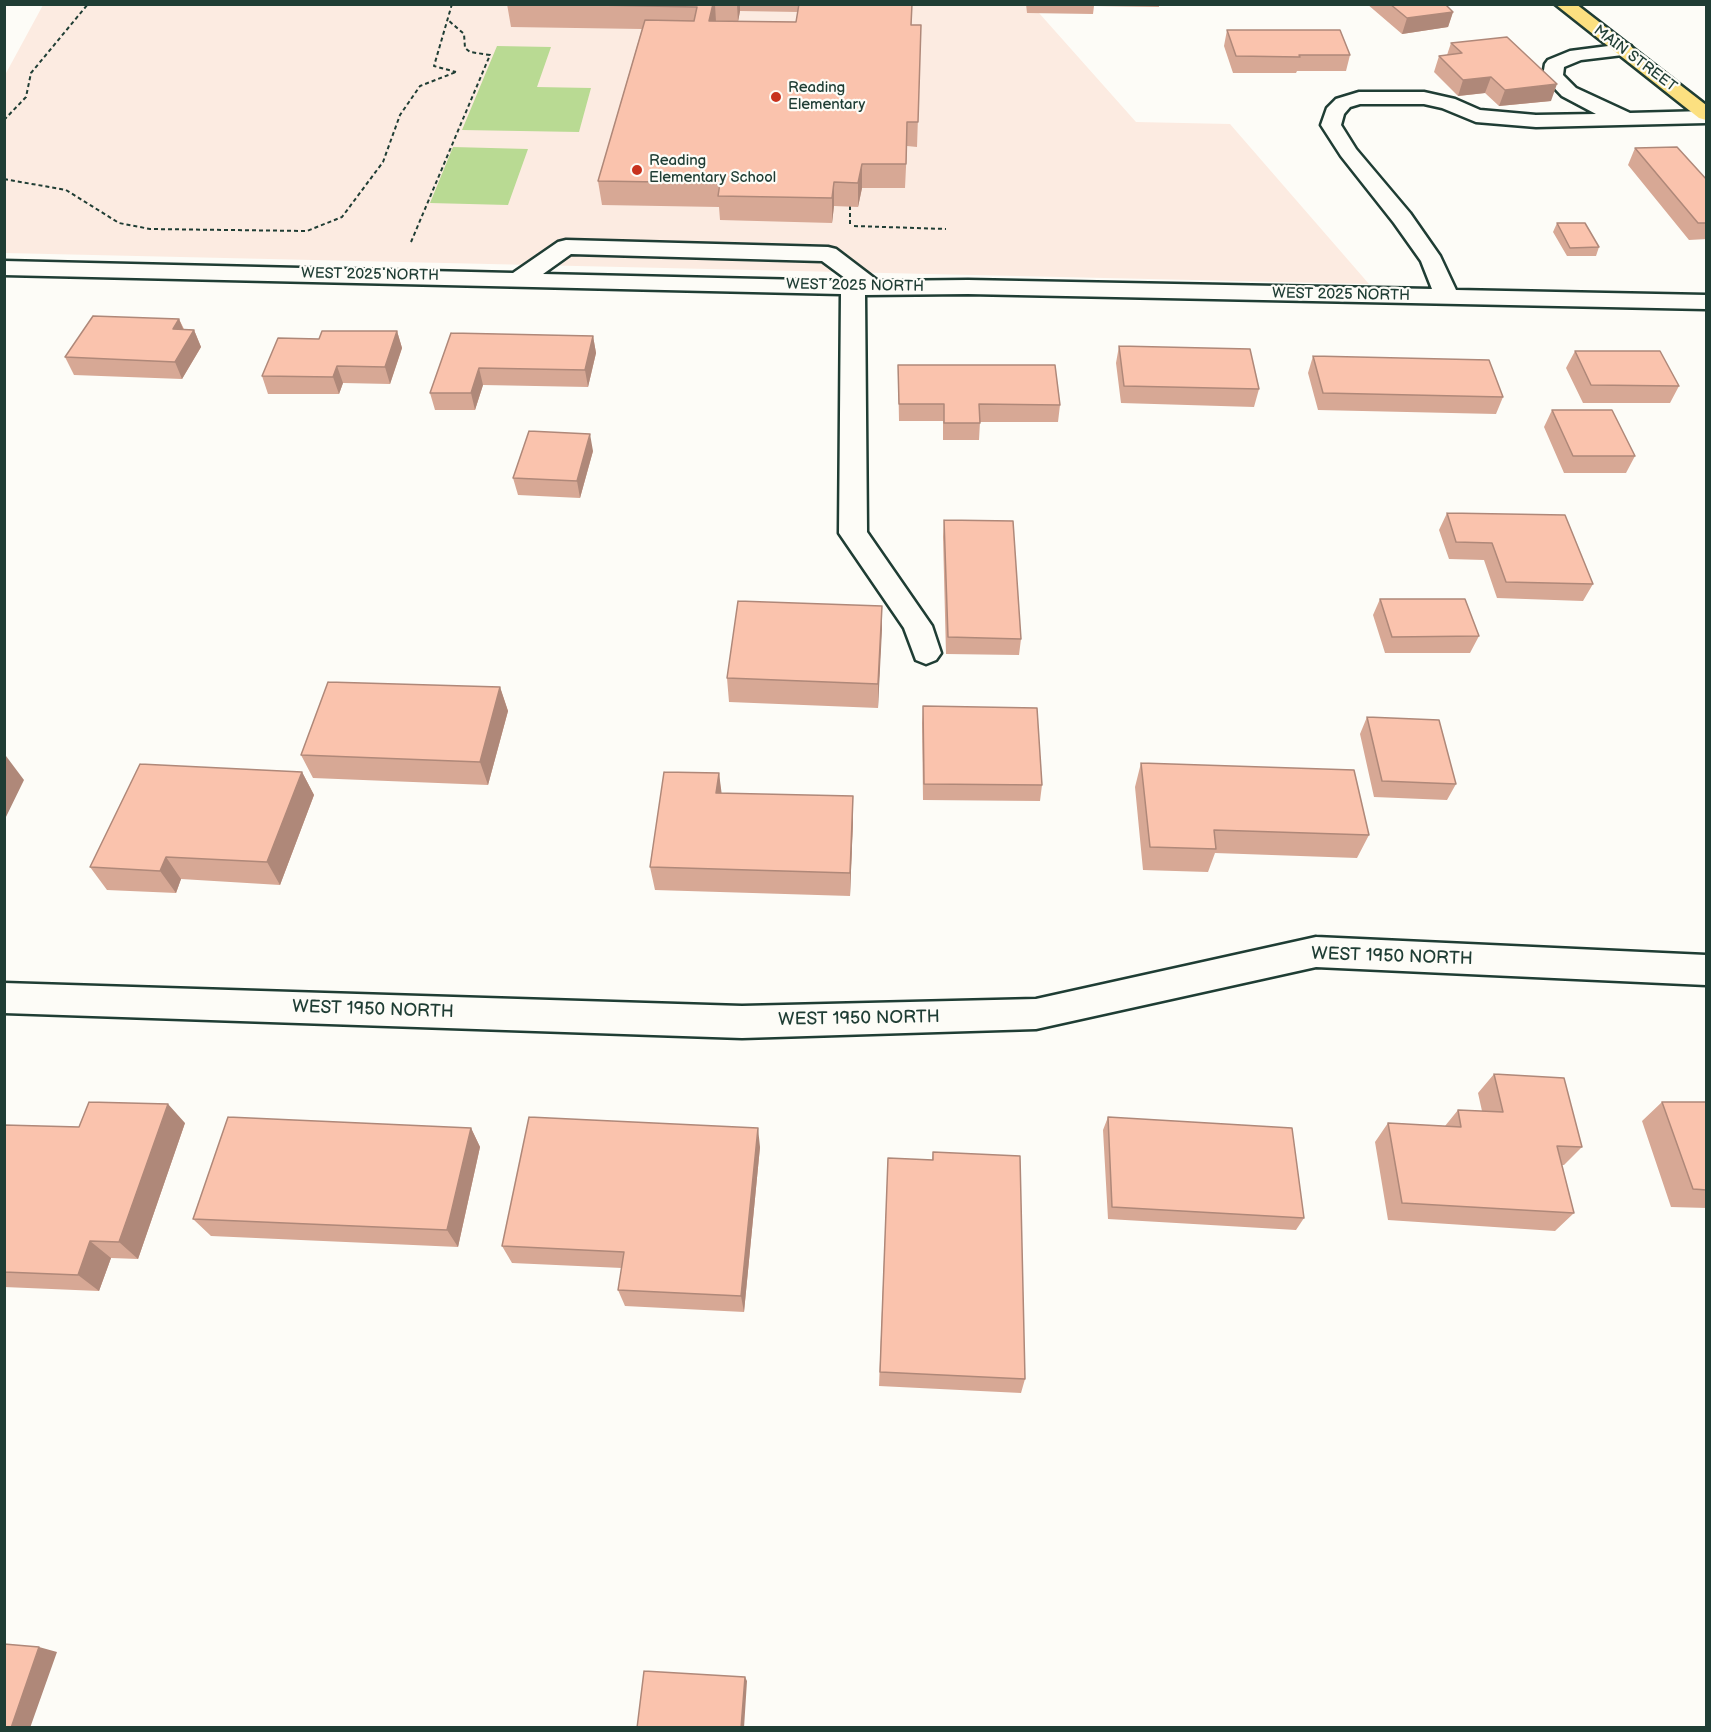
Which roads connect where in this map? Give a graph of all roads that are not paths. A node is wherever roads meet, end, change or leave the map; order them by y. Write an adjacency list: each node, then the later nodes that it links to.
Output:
1 (1564, 4): 2 (main road, MAIN STREET)
2 (1624, 50): 3 (main road, MAIN STREET); 4 (street)
3 (1707, 115): 4 (street)
4 (1638, 120): 8 (street)
5 (4, 268): 6 (street, WEST 2025 NORTH)
6 (521, 278): 7 (street, WEST 2025 NORTH); 7 (street)
7 (863, 287): 8 (street, WEST 2025 NORTH); 10 (street)
8 (1447, 297): 9 (street, WEST 2025 NORTH)
9 (1707, 302)
10 (926, 653)
11 (1707, 970): 12 (street, WEST 1950 NORTH)
12 (4, 998)

